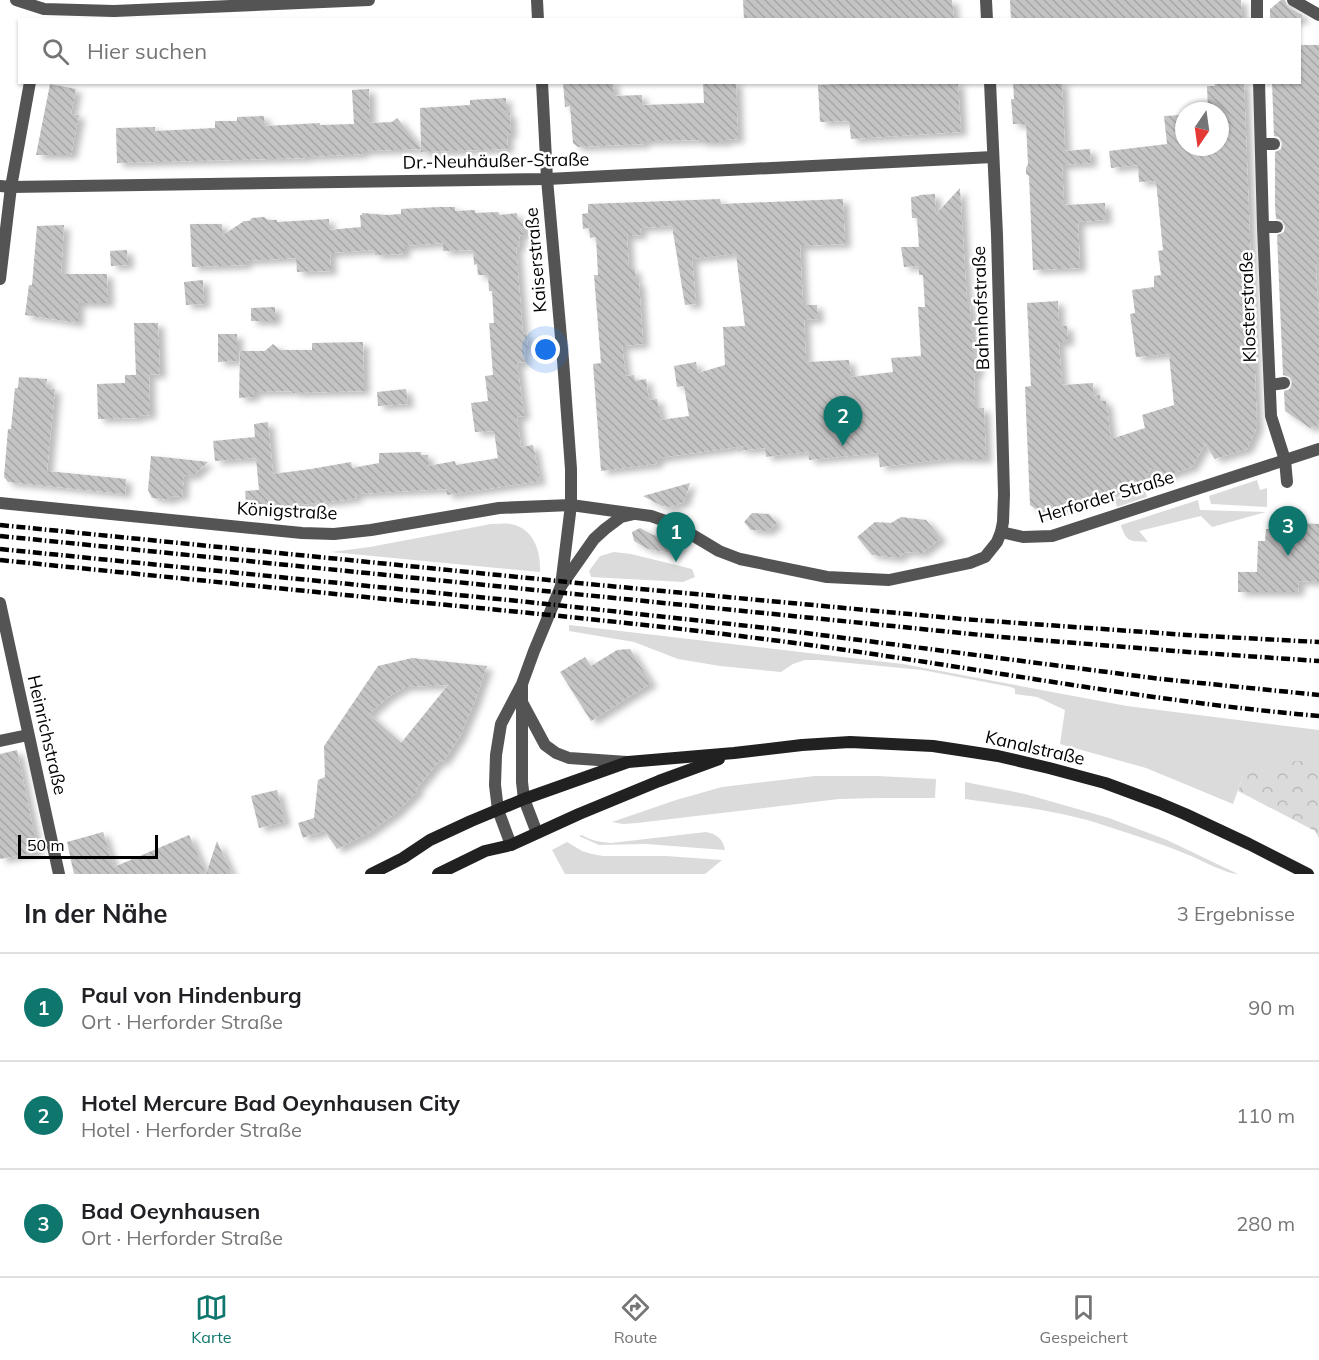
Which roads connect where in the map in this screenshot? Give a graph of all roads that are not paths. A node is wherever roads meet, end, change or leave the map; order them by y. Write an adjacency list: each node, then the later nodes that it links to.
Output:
1 (16, 0): 8 (street)
2 (369, 0): 7 (street)
3 (537, 0): 10 (street)
4 (986, 0): 11 (street)
5 (1257, 0): 12 (street)
6 (1293, 0): 9 (street)
7 (193, 4): 8 (street)
8 (43, 14)
9 (1319, 15)
10 (538, 18)
11 (987, 18)
12 (1257, 18)
13 (30, 84): 21 (street)
14 (542, 84): 20 (street, Kaiserstraße)
15 (990, 84): 19 (street, Bahnhofstraße)
16 (1259, 84): 17 (street, Klosterstraße)
17 (1260, 144): 18 (street); 22 (street, Klosterstraße)
18 (1274, 144)
19 (993, 157): 20 (street, Dr.-Neuhäußer-Straße); 33 (street, Bahnhofstraße)
20 (547, 179): 21 (street, Dr.-Neuhäußer-Straße); 31 (street, Kaiserstraße)
21 (5, 187): 24 (street)
22 (1263, 227): 23 (street, Klosterstraße); 26 (street, Klosterstraße)
23 (1277, 227)
24 (0, 279)
25 (1284, 383): 26 (street, Klosterstraße)
26 (1270, 385): 28 (street, Klosterstraße)
27 (1319, 449): 28 (street, Herforder Straße)
28 (1285, 460): 29 (street, Klosterstraße); 33 (street, Herforder Straße)
29 (1287, 482)
30 (0, 503): 31 (street, Königstraße)
31 (571, 505): 32 (street); 34 (street)
32 (639, 513): 33 (street); 34 (street)
33 (1001, 532)
34 (561, 586): 36 (street)
35 (0, 603): 38 (street, Heinrichstraße)
36 (522, 684): 37 (street); 43 (street)
37 (522, 701): 41 (street); 42 (street)
38 (28, 735): 39 (street); 46 (street, Heinrichstraße)
39 (0, 741)
40 (734, 753): 41 (main road, Kanalstraße); 44 (main road, Kanalstraße); 49 (main road, Kanalstraße)
41 (628, 762): 42 (main road, Kanalstraße)
42 (524, 799): 43 (main road, Kanalstraße); 44 (street)
43 (498, 810): 45 (street); 47 (main road, Kanalstraße)
44 (537, 833): 45 (main road, Kanalstraße)
45 (511, 844): 48 (main road, Kanalstraße)
46 (59, 874)
47 (371, 874)
48 (438, 874)
49 (1308, 874)

